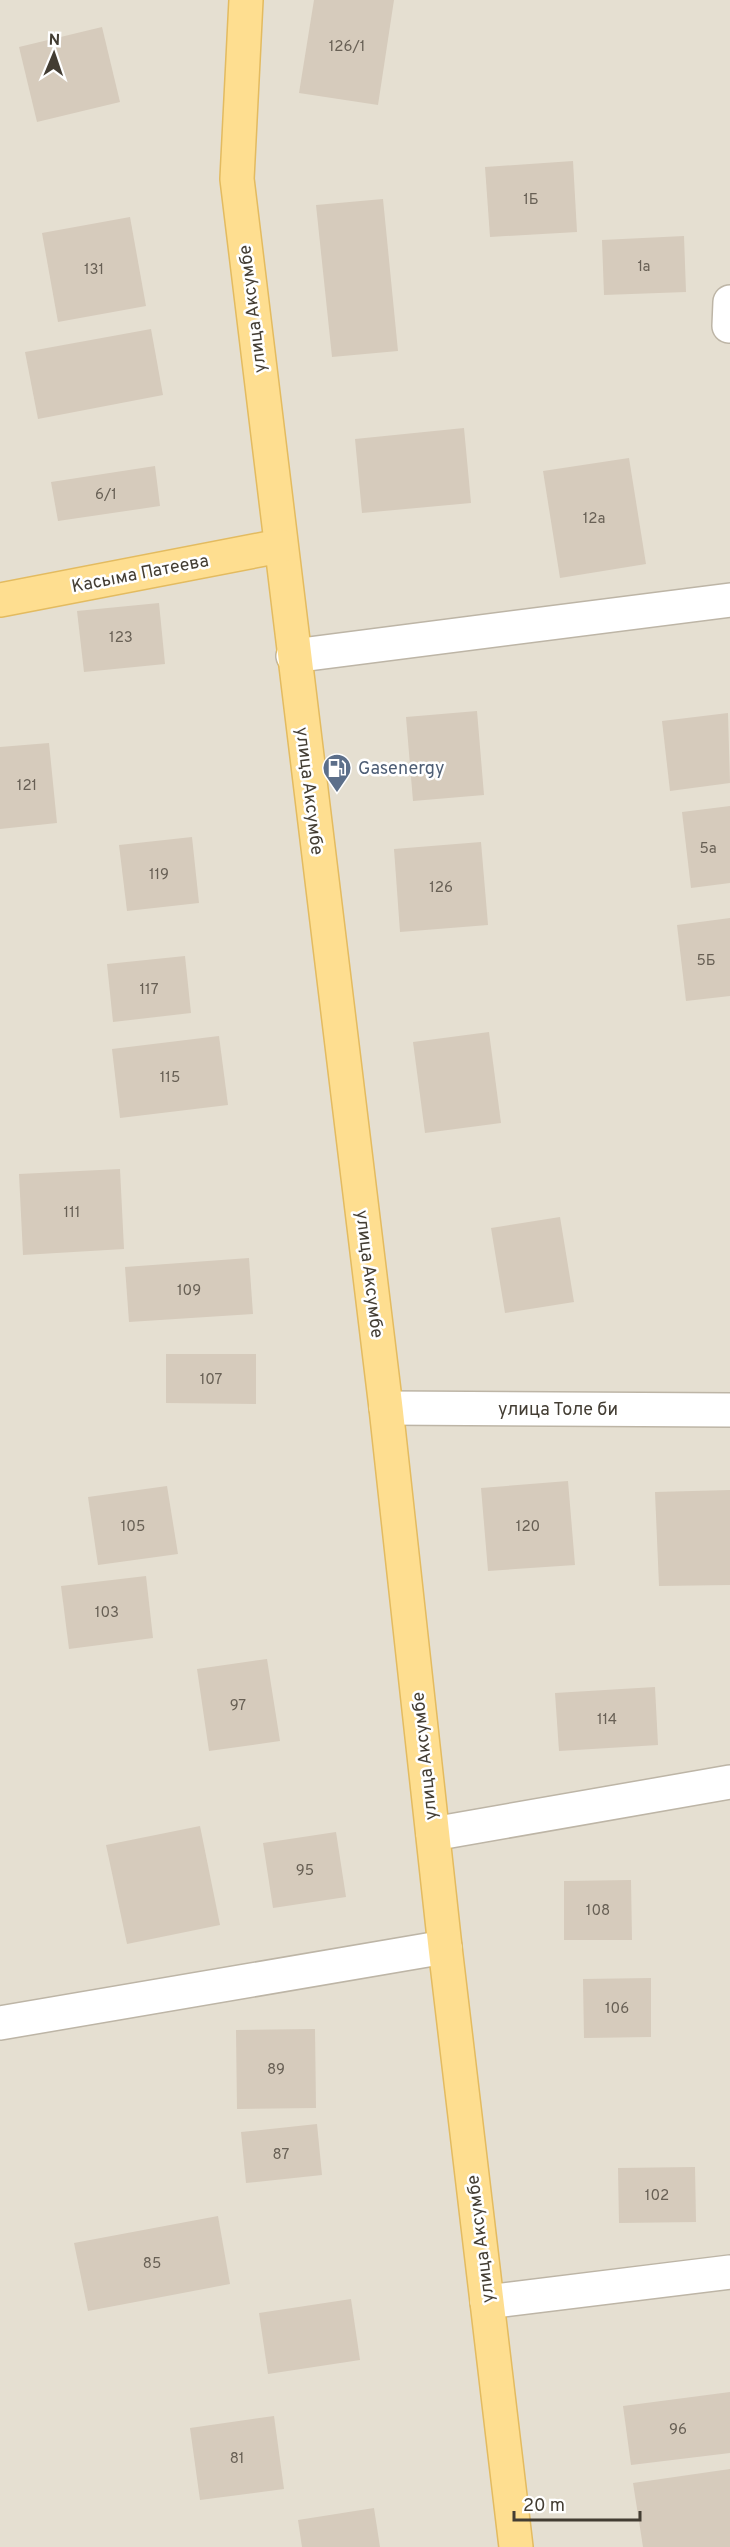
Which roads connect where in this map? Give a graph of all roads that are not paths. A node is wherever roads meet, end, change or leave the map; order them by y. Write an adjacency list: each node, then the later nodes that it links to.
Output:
1 (246, 0): 2 (main road, улица Аксумбе)
2 (280, 546): 3 (main road, Касыма Патеева); 5 (main road, улица Аксумбе)
3 (0, 600)
4 (730, 600): 5 (street)
5 (293, 656): 6 (main road, улица Аксумбе)
6 (386, 1408): 7 (street, улица Толе би); 9 (main road, улица Аксумбе)
7 (730, 1410)
8 (730, 1782): 9 (street)
9 (433, 1834): 10 (main road, улица Аксумбе)
10 (445, 1947): 11 (street); 13 (main road, улица Аксумбе)
11 (0, 2023)
12 (730, 2272): 13 (street)
13 (487, 2302): 14 (main road, улица Аксумбе)
14 (516, 2547)

